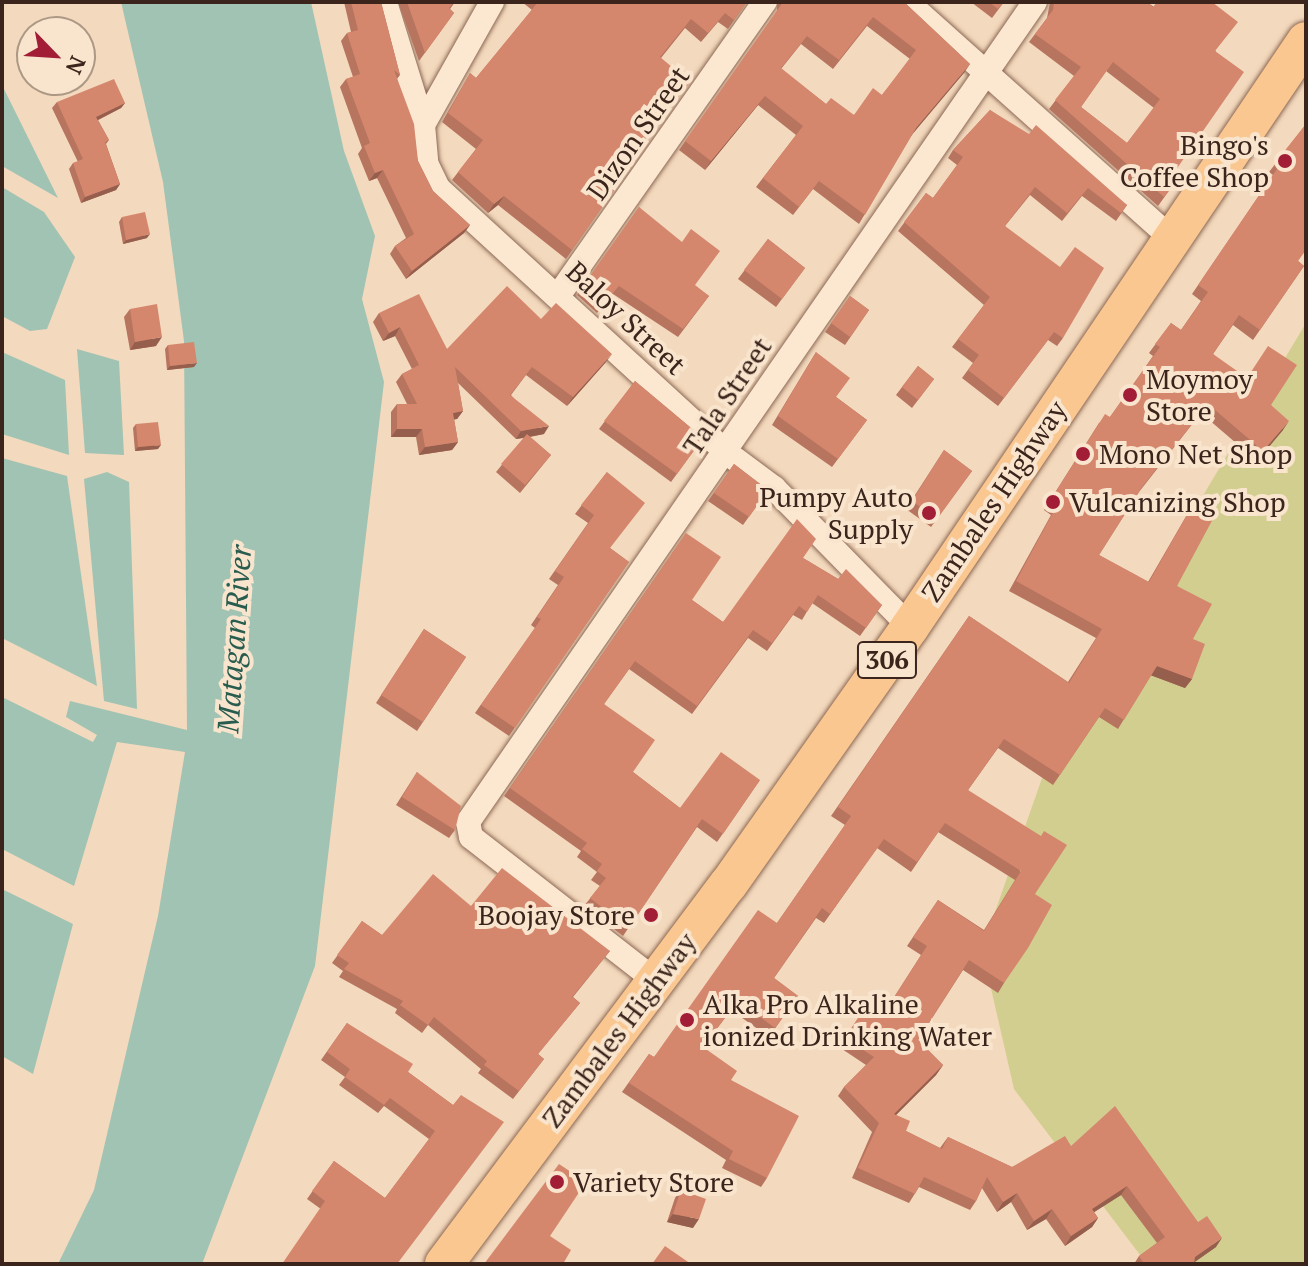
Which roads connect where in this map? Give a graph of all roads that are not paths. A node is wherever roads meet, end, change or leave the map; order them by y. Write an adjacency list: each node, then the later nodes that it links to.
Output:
1 (385, 2): 8 (street)
2 (492, 2): 8 (street)
3 (765, 2): 10 (street, Dizon Street)
4 (907, 2): 7 (street)
5 (1035, 2): 7 (street, Tala Street)
6 (1306, 41): 9 (main road, Zambales Highway / 306)
7 (984, 69): 9 (street); 11 (street, Tala Street)
8 (423, 125): 10 (street, Baloy Street)
9 (1170, 237): 12 (main road, Zambales Highway / 306)
10 (558, 296): 11 (street, Baloy Street)
11 (727, 453): 12 (street, Baloy Street); 13 (street, Tala Street)
12 (910, 627): 13 (main road, Zambales Highway / 306)
13 (656, 981): 14 (main road, Zambales Highway / 306)
14 (444, 1264)

